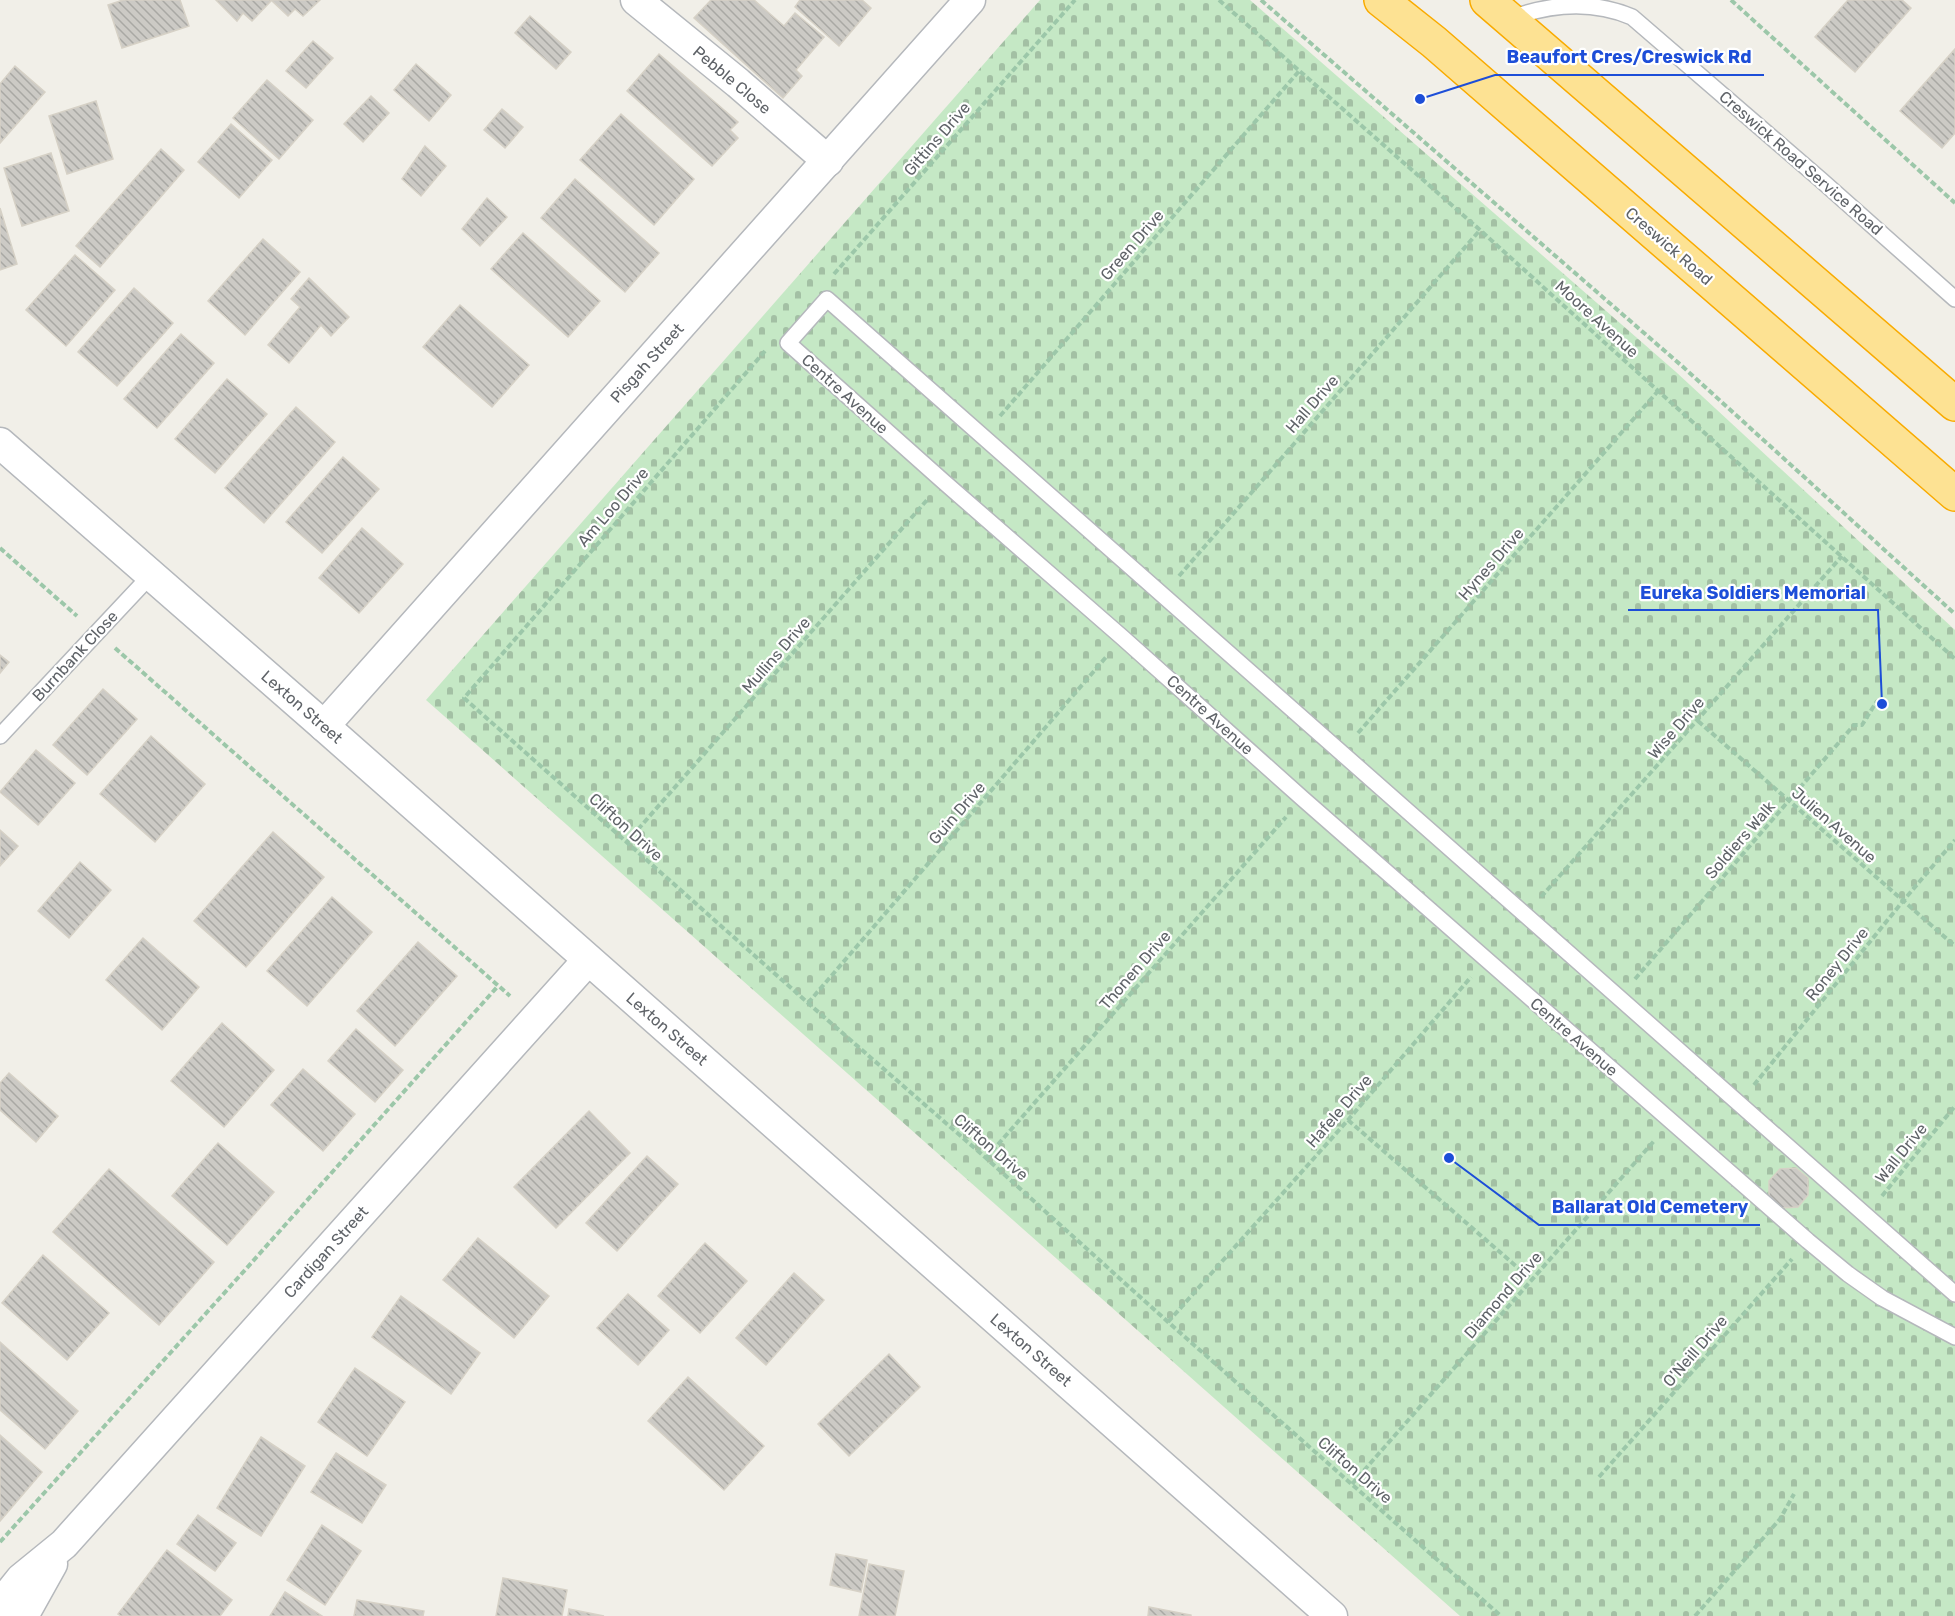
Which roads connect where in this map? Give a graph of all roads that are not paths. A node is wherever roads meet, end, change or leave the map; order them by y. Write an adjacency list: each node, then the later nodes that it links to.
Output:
1 (636, 0): 5 (street, Pebble Close)
2 (970, 0): 5 (street, Pisgah Street)
3 (1381, 0): 9 (highway, Creswick Road)
4 (1498, 9): 6 (lane, Creswick Road Service Road); 7 (highway)
5 (828, 161): 11 (street, Pisgah Street)
6 (1955, 299)
7 (1955, 405)
8 (0, 443): 10 (street, Lexton Street)
9 (1955, 494)
10 (150, 575): 11 (street, Lexton Street); 12 (lane, Burnbank Close)
11 (324, 726): 13 (street, Lexton Street)
12 (0, 736)
13 (588, 960): 16 (street, Cardigan Street); 19 (street, Lexton Street)
14 (1955, 1294): 15 (lane, Centre Avenue)
15 (1955, 1337)
16 (64, 1544): 17 (street, Cardigan Street); 18 (street, Cardigan Street)
17 (0, 1605)
18 (23, 1616)
19 (1332, 1616)

